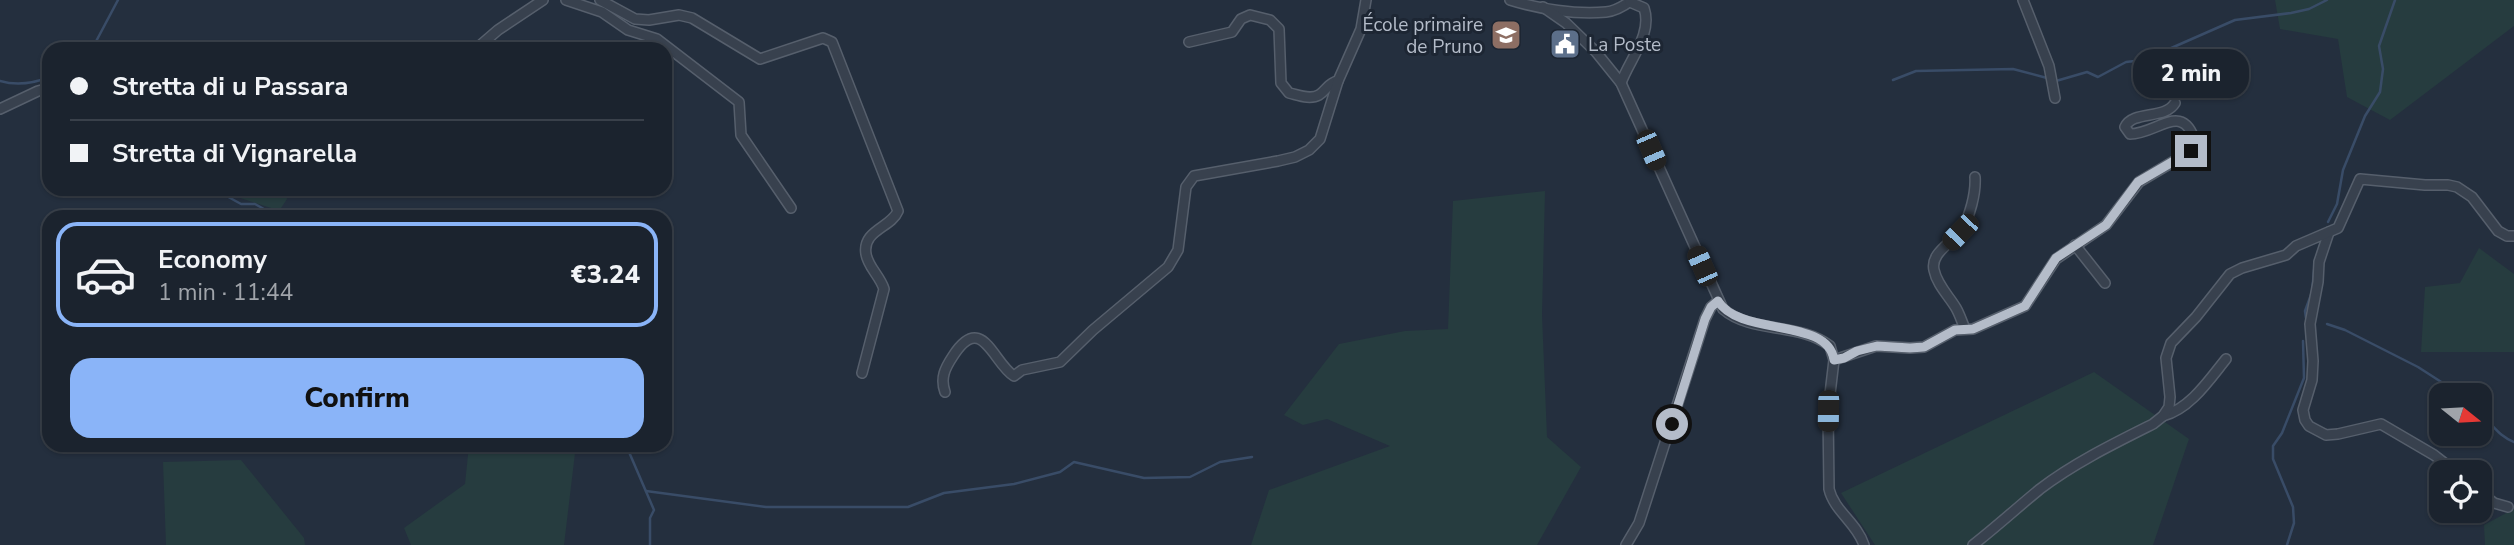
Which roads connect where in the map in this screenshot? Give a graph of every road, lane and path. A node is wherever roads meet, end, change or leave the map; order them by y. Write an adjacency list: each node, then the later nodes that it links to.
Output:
1 (543, 0): 10 (street)
2 (566, 0): 11 (street)
3 (600, 0): 30 (street)
4 (1366, 0): 14 (street)
5 (1510, 0): 9 (street)
6 (2022, 0): 17 (street)
7 (1631, 1): 8 (street); 9 (street)
8 (1645, 4): 15 (street)
9 (1544, 7): 15 (street)
10 (484, 42)
11 (661, 42)
12 (1189, 42): 14 (street)
13 (672, 51): 21 (street)
14 (1338, 81): 31 (street)
15 (1621, 83): 26 (street)
16 (42, 90): 19 (street)
17 (2055, 98)
18 (2175, 103): 24 (street)
19 (0, 109)
20 (1975, 177): 27 (street)
21 (791, 208)
22 (2329, 232): 23 (street); 32 (street); 33 (street)
23 (2514, 236)
24 (2075, 245): 25 (street); 27 (street)
25 (2105, 283)
26 (1718, 301): 29 (street); 36 (street)
27 (1965, 329): 29 (street)
28 (2226, 359): 32 (street)
29 (1834, 360): 37 (street)
30 (862, 373)
31 (945, 393)
32 (2163, 416): 38 (street)
33 (2440, 460)
34 (2492, 501): 35 (street)
35 (2508, 507)
36 (1626, 545)
37 (1864, 545)
38 (1973, 545)

